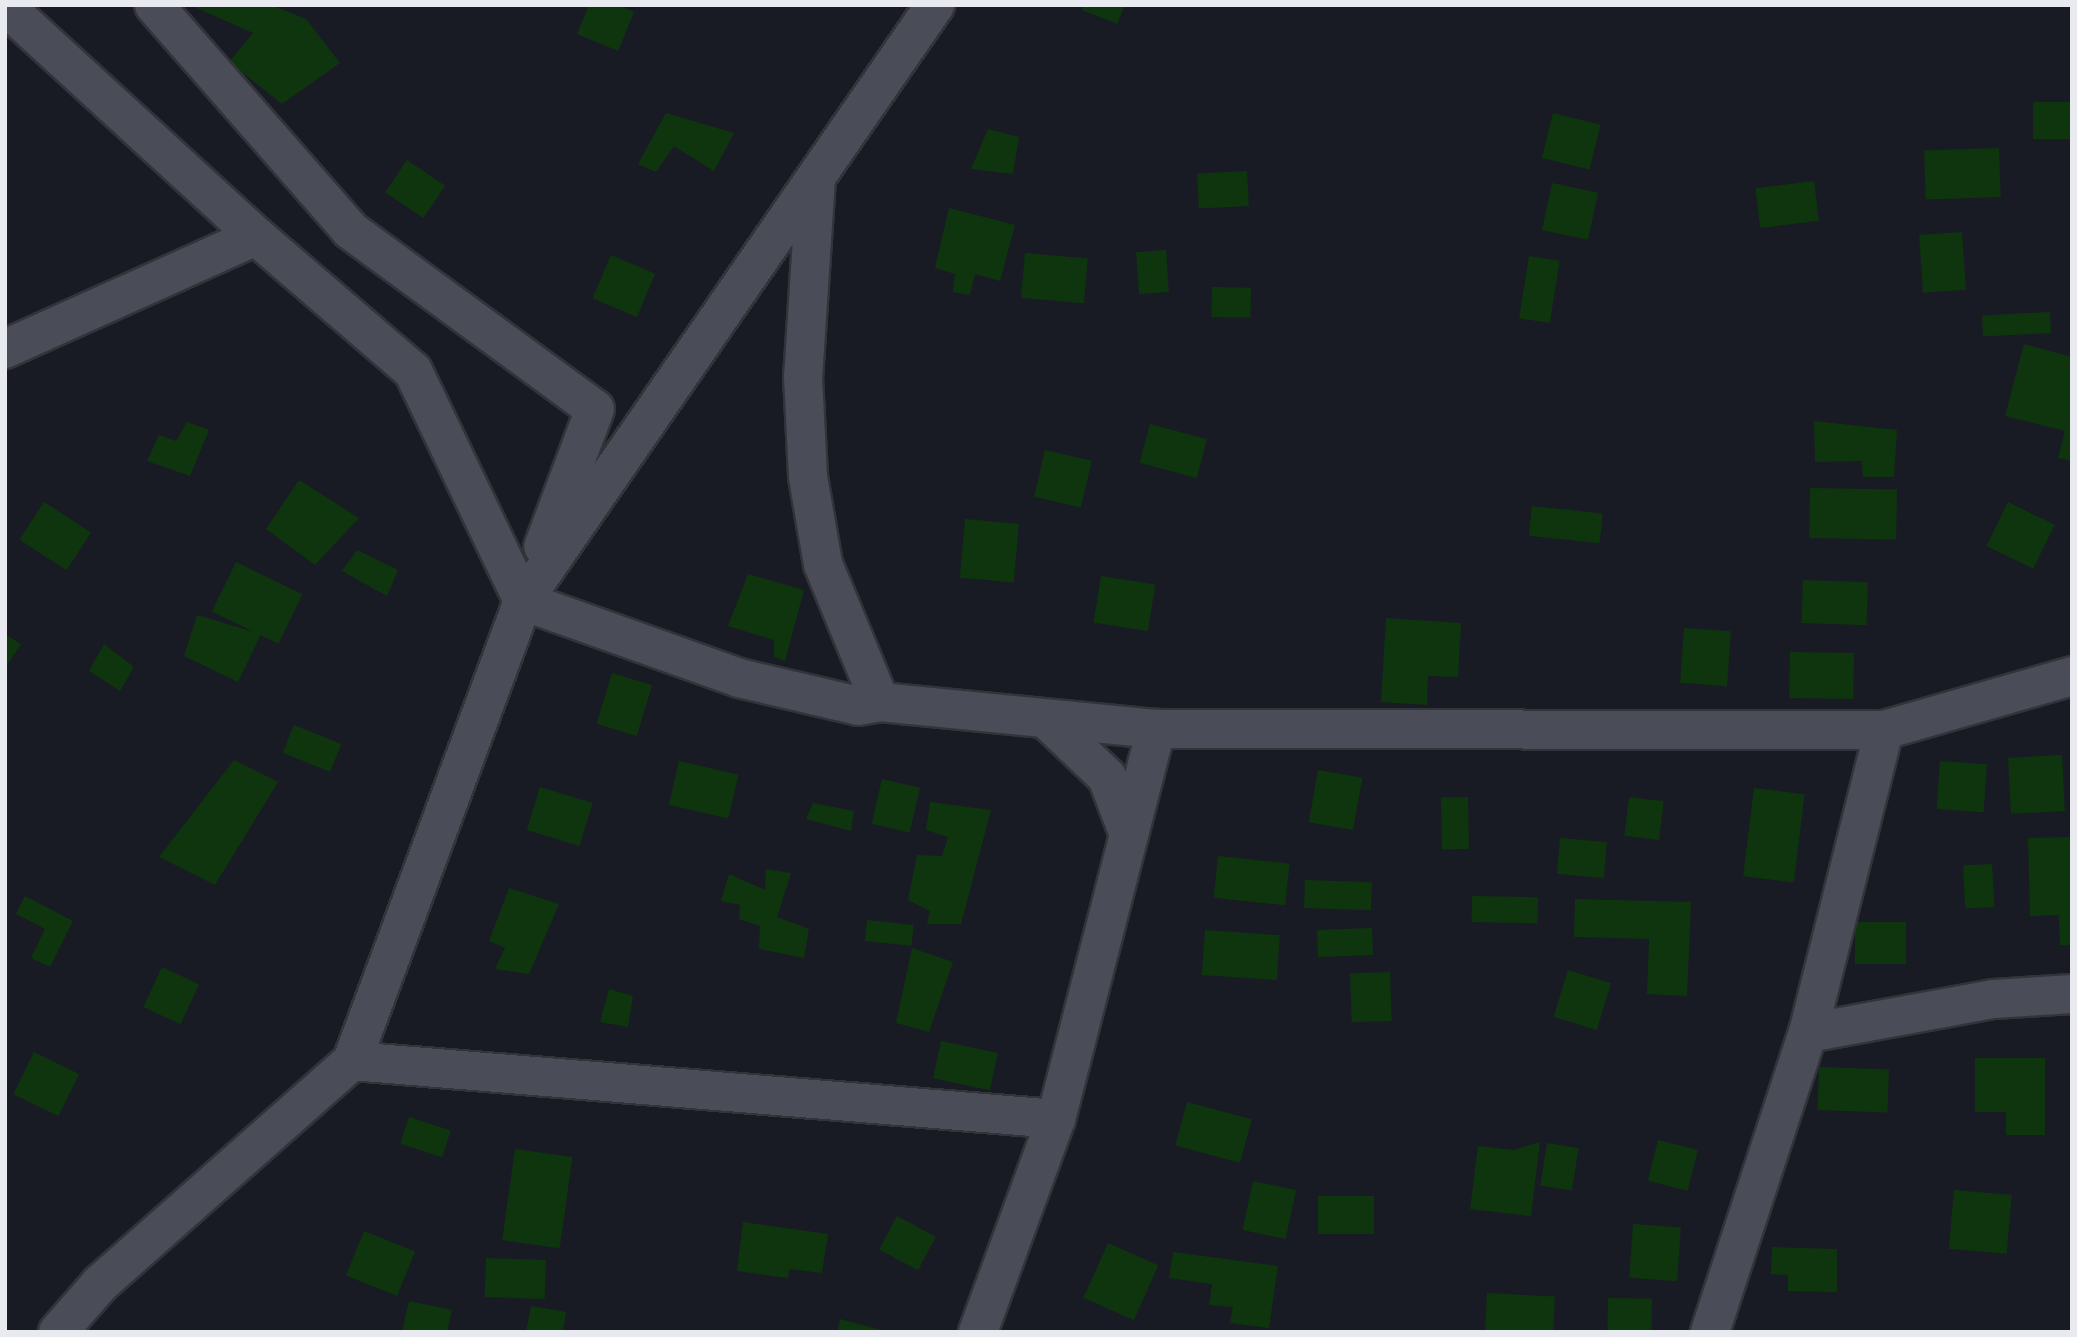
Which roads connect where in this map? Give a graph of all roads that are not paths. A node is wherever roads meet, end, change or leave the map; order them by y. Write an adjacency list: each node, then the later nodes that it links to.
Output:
1 (154, 5): 7 (street)
2 (935, 5): 4 (street)
3 (5, 6): 5 (street)
4 (817, 176): 7 (street); 9 (street)
5 (256, 236): 6 (street); 7 (street)
6 (5, 349)
7 (523, 601): 9 (street); 16 (street)
8 (2072, 676): 12 (street)
9 (880, 702): 10 (street)
10 (1047, 720): 11 (street); 13 (street)
11 (1156, 729): 12 (street); 13 (street)
12 (1884, 730): 15 (street)
13 (1129, 835): 17 (street)
14 (2072, 994): 15 (street)
15 (1808, 1033): 20 (street)
16 (352, 1061): 17 (street); 18 (street)
17 (1056, 1119): 19 (street)
18 (58, 1332)
19 (978, 1332)
20 (1710, 1332)

